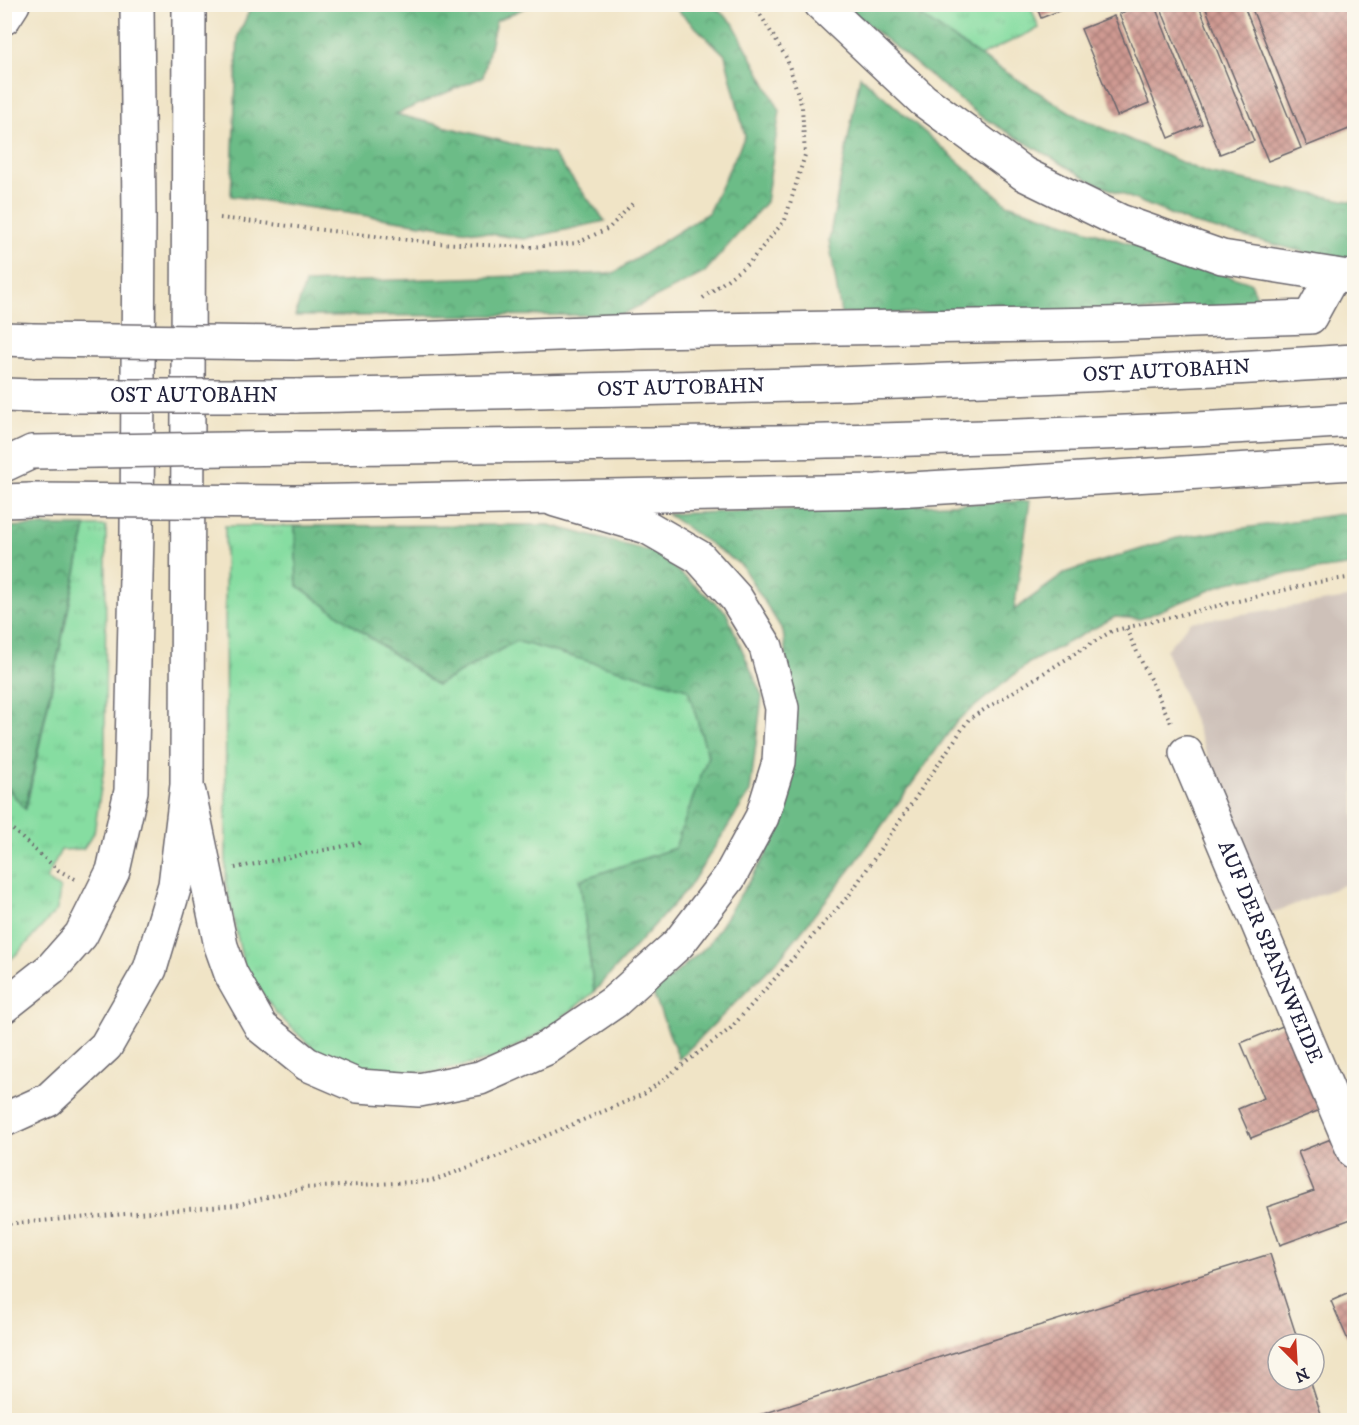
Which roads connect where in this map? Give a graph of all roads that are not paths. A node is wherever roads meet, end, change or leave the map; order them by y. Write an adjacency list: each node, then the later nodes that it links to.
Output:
1 (13, 4): 5 (main road)
2 (137, 4): 17 (main road)
3 (189, 4): 16 (main road)
4 (821, 4): 6 (main road)
5 (4, 18)
6 (1344, 277): 7 (main road, bridge)
7 (18, 340)
8 (1354, 361): 9 (main road, OST AUTOBAHN, bridge)
9 (18, 396)
10 (1354, 420): 11 (main road, bridge)
11 (14, 456)
12 (1354, 463): 13 (main road)
13 (544, 497): 14 (main road, bridge); 16 (main road)
14 (18, 500)
15 (1186, 753): 19 (main road, AUF DER SPANNWEIDE)
16 (187, 785): 18 (main road)
17 (4, 1006)
18 (4, 1120)
19 (1354, 1152)

